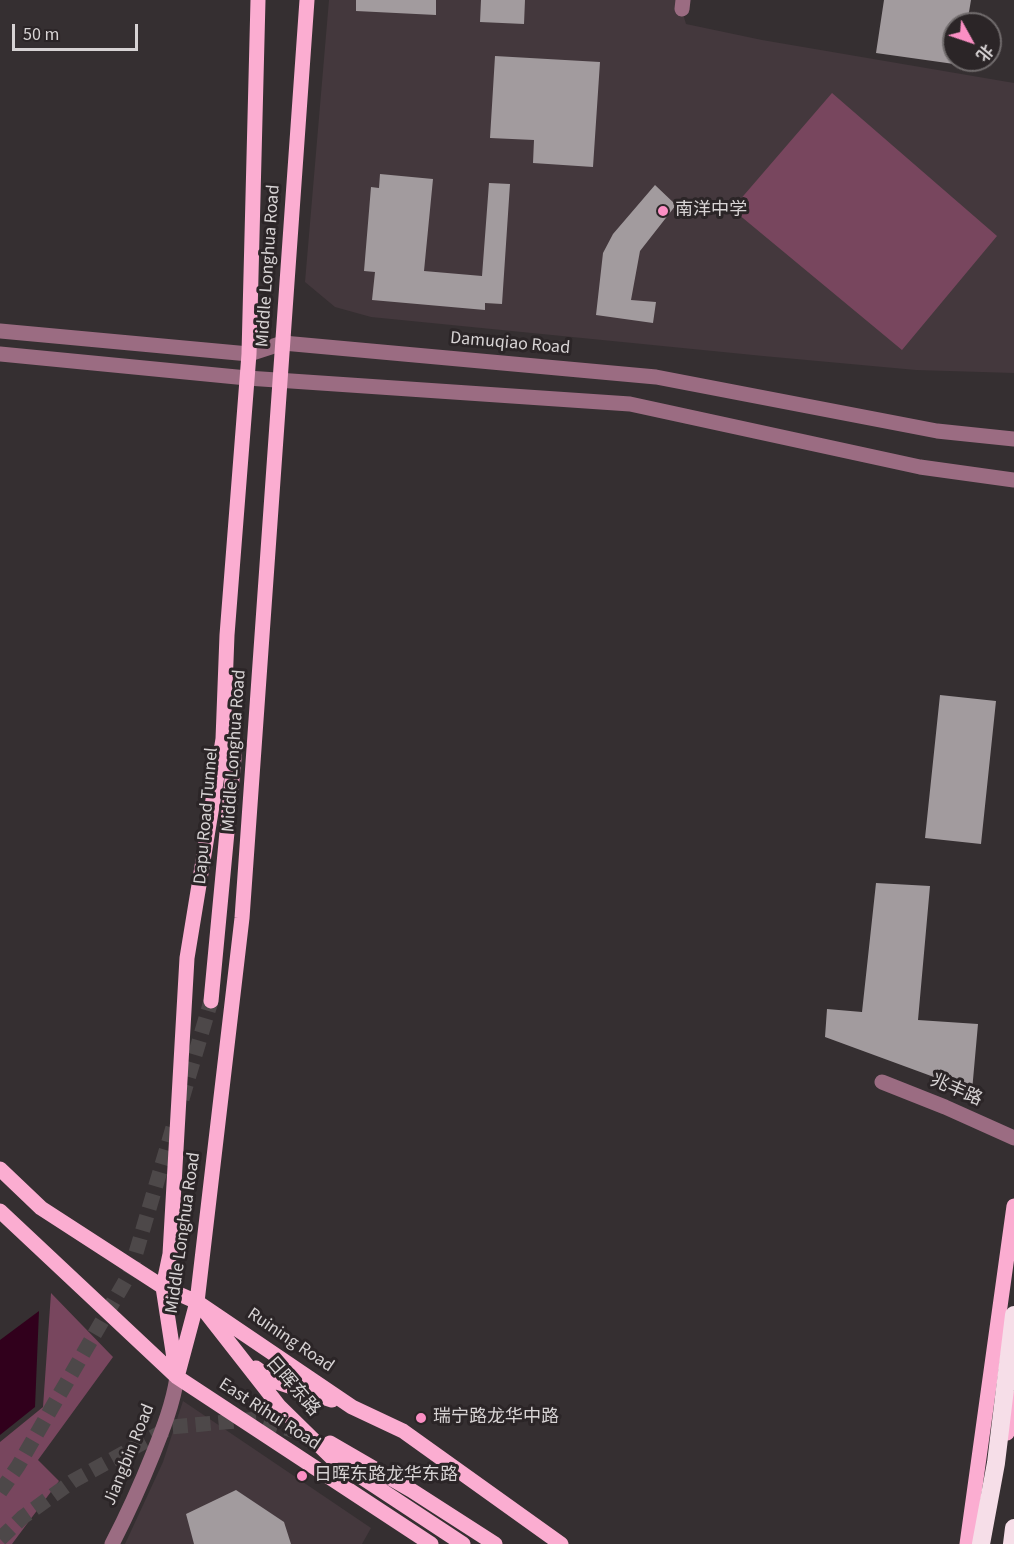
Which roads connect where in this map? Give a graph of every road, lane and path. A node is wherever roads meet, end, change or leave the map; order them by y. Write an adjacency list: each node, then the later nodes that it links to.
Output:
1 (258, 0): 6 (main road, Middle Longhua Road)
2 (307, 0): 4 (main road, Middle Longhua Road)
3 (0, 331): 6 (street, Damuqiao Road)
4 (283, 343): 6 (street, Damuqiao Road); 8 (main road, Middle Longhua Road); 9 (street, Damuqiao Road)
5 (0, 354): 7 (street)
6 (249, 354): 7 (main road, Middle Longhua Road)
7 (247, 378): 8 (street); 11 (main road, Middle Longhua Road)
8 (280, 380): 10 (street); 19 (main road, Middle Longhua Road)
9 (1014, 439)
10 (1014, 480)
11 (226, 635): 12 (main road, Dapu Road Tunnel); 18 (main road, Middle Longhua Road)
12 (211, 1001)
13 (882, 1082): 14 (street, 兆丰路)
14 (1014, 1138)
15 (0, 1169): 18 (main road, Ruining Road)
16 (1014, 1206): 32 (main road)
17 (0, 1211): 22 (main road)
18 (163, 1287): 19 (main road, Ruining Road); 22 (main road, Middle Longhua Road)
19 (197, 1302): 21 (main road, 日晖东路); 22 (main road, Middle Longhua Road); 24 (main road, Ruining Road)
20 (1014, 1315): 33 (highway)
21 (241, 1358): 24 (main road, 日晖东路); 29 (main road, 日晖东路)
22 (177, 1377): 27 (street, Jiangbin Road); 28 (main road, East Rihui Road)
23 (1014, 1398): 34 (main road)
24 (352, 1407): 31 (main road, Ruining Road)
25 (330, 1443): 30 (main road)
26 (1014, 1528): 35 (highway)
27 (112, 1544)
28 (431, 1544)
29 (463, 1544)
30 (495, 1544)
31 (561, 1544)
32 (967, 1544)
33 (981, 1544)
34 (986, 1544)
35 (1012, 1544)

